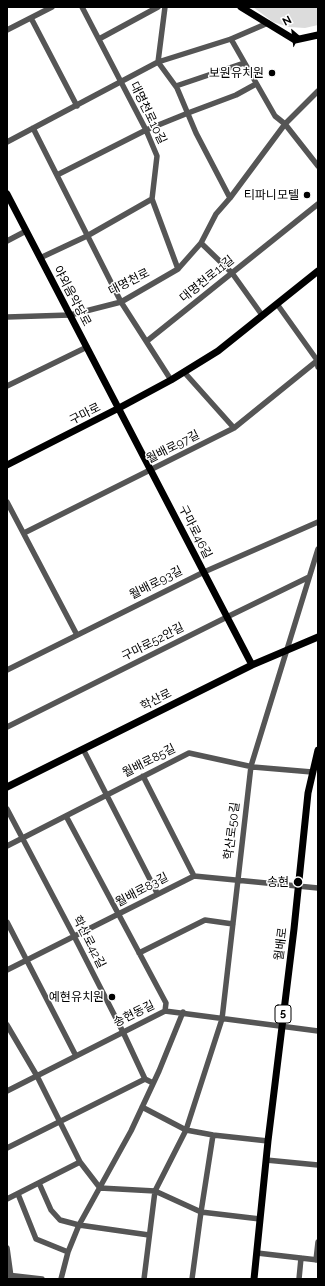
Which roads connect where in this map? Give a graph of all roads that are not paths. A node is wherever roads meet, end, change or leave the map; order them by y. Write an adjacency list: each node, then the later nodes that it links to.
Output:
1 (52, 7): 6 (street)
2 (82, 7): 10 (street, 대명천로10길)
3 (158, 7): 10 (street)
4 (165, 7): 12 (street)
5 (241, 7): 7 (main road)
6 (31, 18): 8 (street); 18 (street)
7 (268, 23): 9 (main road); 11 (street)
8 (7, 30)
9 (318, 35)
10 (99, 39): 14 (street, 대명천로10길)
11 (230, 39): 12 (street); 13 (street)
12 (158, 62): 14 (street); 16 (street)
13 (244, 63): 15 (street); 16 (street)
14 (121, 83): 18 (street); 22 (street, 대명천로10길)
15 (256, 84): 19 (street); 20 (street)
16 (176, 86): 19 (street)
17 (318, 91): 20 (street, 대명천로)
18 (77, 106): 21 (street)
19 (188, 113): 22 (street); 27 (street)
20 (285, 124): 24 (street); 27 (street, 대명천로)
21 (33, 128): 23 (street); 25 (street)
22 (146, 130): 25 (street); 28 (street, 대명천로10길)
23 (7, 142)
24 (318, 166)
25 (57, 175): 31 (street)
26 (7, 194): 30 (main road, 야외음악당로)
27 (230, 198): 33 (street, 대명천로)
28 (152, 199): 31 (street); 35 (street, 대명천로10길)
29 (318, 204): 37 (street, 대명천로11길)
30 (26, 231): 32 (street); 34 (main road, 야외음악당로)
31 (88, 236): 34 (street); 38 (street)
32 (7, 241)
33 (201, 243): 35 (street, 대명천로); 37 (street)
34 (40, 258): 40 (main road, 야외음악당로)
35 (178, 269): 38 (street, 대명천로)
36 (318, 271): 39 (main road, 구마로)
37 (232, 273): 41 (street); 43 (street, 대명천로11길)
38 (121, 302): 40 (street, 대명천로); 43 (street)
39 (276, 304): 41 (main road, 구마로); 45 (street)
40 (70, 315): 42 (street, 대명천로); 44 (main road, 야외음악당로)
41 (262, 315): 47 (main road, 구마로)
42 (7, 317)
43 (147, 341): 48 (street)
44 (86, 347): 49 (street); 50 (main road, 야외음악당로)
45 (318, 360): 46 (street); 51 (street, 월배로97길)
46 (318, 367)
47 (184, 372): 48 (main road, 구마로); 51 (street)
48 (171, 380): 50 (main road, 구마로)
49 (7, 386)
50 (119, 408): 52 (main road, 구마로); 53 (main road, 구마로46길)
51 (234, 428): 53 (street, 월배로97길)
52 (7, 465)
53 (151, 470): 56 (street, 월배로97길); 58 (main road, 구마로46길)
54 (7, 502): 56 (street)
55 (318, 522): 58 (street, 월배로93길)
56 (24, 533): 61 (street)
57 (318, 549): 59 (street, 학산로50길)
58 (204, 572): 60 (main road, 구마로46길); 61 (street, 월배로93길)
59 (309, 577): 60 (street, 구마로52안길); 63 (street, 학산로50길)
60 (227, 617): 64 (main road, 구마로46길); 66 (street, 구마로52안길)
61 (77, 635): 65 (street, 월배로93길)
62 (318, 637): 63 (main road, 학산로)
63 (287, 650): 64 (main road, 학산로); 69 (street, 학산로50길)
64 (252, 665): 67 (main road, 학산로)
65 (7, 670)
66 (7, 727)
67 (83, 749): 72 (main road, 학산로); 73 (street)
68 (318, 750): 70 (main road, 월배로 / 5)
69 (251, 766): 70 (street, 월배로85길); 71 (street, 월배로85길); 79 (street, 학산로50길)
70 (312, 772): 80 (main road, 월배로 / 5)
71 (143, 776): 73 (street, 월배로85길); 78 (street)
72 (7, 787)
73 (107, 795): 75 (street, 월배로85길); 82 (street)
74 (7, 809): 76 (street, 학산로42길)
75 (66, 816): 76 (street, 월배로85길); 83 (street)
76 (21, 838): 77 (street, 월배로85길); 86 (street, 학산로42길)
77 (7, 846)
78 (194, 876): 79 (street, 월배로83길); 82 (street, 월배로83길)
79 (237, 879): 80 (street, 월배로83길); 85 (street, 학산로50길)
80 (298, 886): 81 (street, 월배로83길); 94 (main road, 월배로 / 5)
81 (318, 888)
82 (157, 893): 83 (street, 월배로83길)
83 (118, 914): 86 (street, 월배로83길); 87 (street)
84 (7, 922): 88 (street)
85 (233, 924): 87 (street); 92 (street, 학산로50길)
86 (74, 936): 88 (street, 월배로83길); 96 (street, 학산로42길)
87 (139, 953): 90 (street)
88 (27, 960): 89 (street, 월배로83길); 97 (street)
89 (7, 970)
90 (165, 1011): 91 (street, 송현동길); 96 (street, 송현동길)
91 (183, 1012): 92 (street, 송현동길); 100 (street)
92 (222, 1019): 94 (street, 송현동길); 104 (street, 학산로50길)
93 (7, 1025): 98 (street)
94 (282, 1026): 95 (street, 송현동길); 106 (main road, 월배로 / 5)
95 (318, 1031)
96 (123, 1032): 97 (street, 송현동길); 99 (street, 학산로42길)
97 (76, 1056): 98 (street, 송현동길)
98 (37, 1076): 101 (street, 송현동길); 103 (street)
99 (145, 1079): 100 (street); 103 (street)
100 (153, 1083): 102 (street)
101 (7, 1091)
102 (142, 1107): 104 (street); 112 (street)
103 (60, 1121): 107 (street); 109 (street)
104 (186, 1130): 105 (street); 113 (street, 학산로50길)
105 (213, 1135): 106 (street); 116 (street)
106 (268, 1141): 108 (main road, 월배로 / 5)
107 (7, 1148)
108 (266, 1160): 110 (street); 117 (main road, 월배로 / 5)
109 (80, 1162): 111 (street); 112 (street)
110 (318, 1165)
111 (39, 1183): 114 (street); 118 (street)
112 (100, 1188): 113 (street); 118 (street)
113 (155, 1191): 116 (street); 119 (street, 학산로50길)
114 (18, 1194): 115 (street); 122 (street)
115 (7, 1199)
116 (201, 1212): 117 (street); 130 (street)
117 (260, 1219): 123 (main road, 월배로 / 5)
118 (79, 1226): 119 (street); 122 (street)
119 (149, 1235): 129 (street, 학산로50길)
120 (318, 1242): 125 (street)
121 (7, 1248): 126 (street)
122 (68, 1252): 128 (street)
123 (257, 1253): 124 (street); 131 (main road, 월배로 / 5)
124 (301, 1258): 125 (street); 132 (street)
125 (317, 1260)
126 (9, 1277): 127 (street)
127 (42, 1279)
128 (61, 1279)
129 (144, 1279)
130 (192, 1279)
131 (254, 1279)
132 (299, 1279)

